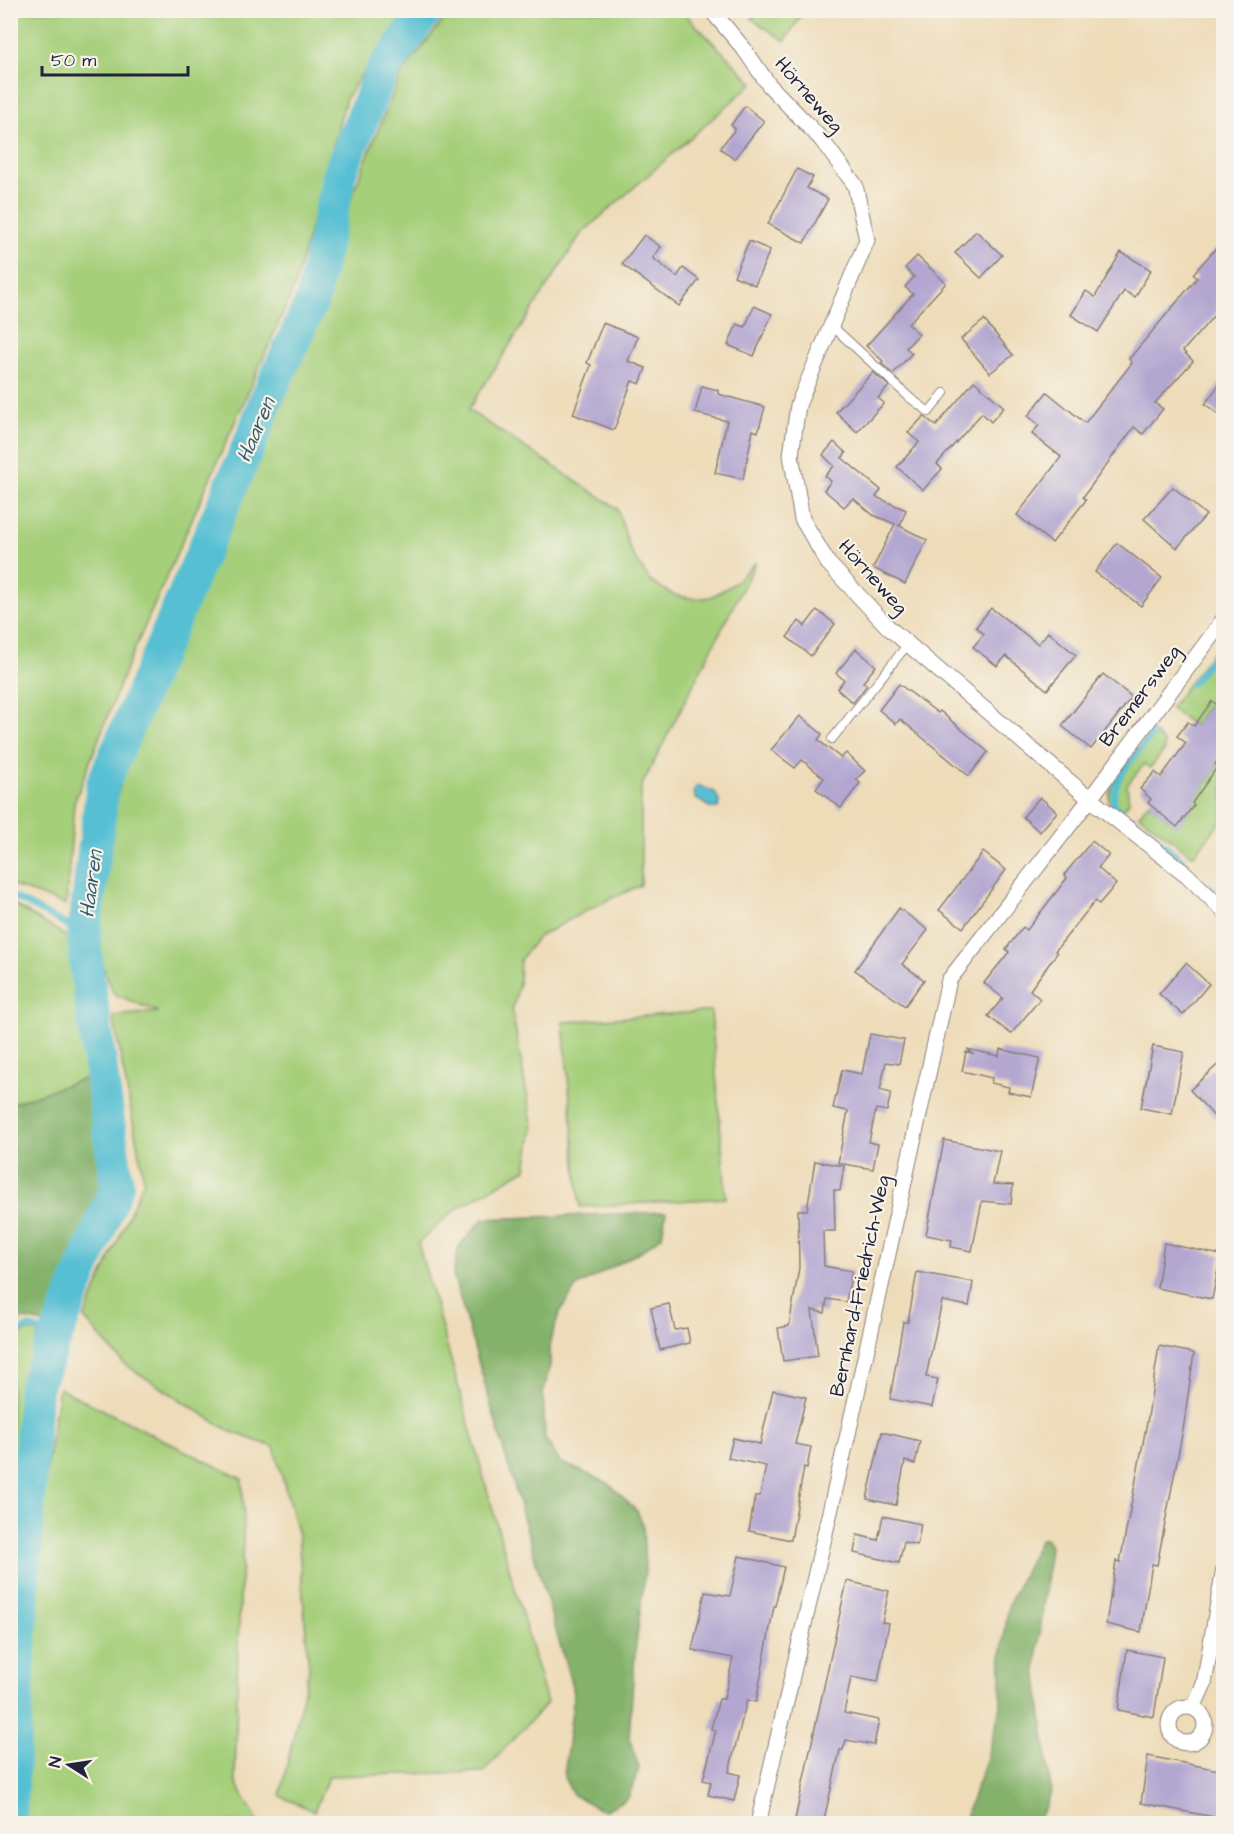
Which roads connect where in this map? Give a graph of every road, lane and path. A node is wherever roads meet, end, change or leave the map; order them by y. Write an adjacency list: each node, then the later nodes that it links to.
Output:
1 (711, 10): 2 (street, Hörneweg)
2 (831, 325): 3 (lane); 5 (street, Hörneweg)
3 (944, 393)
4 (1224, 619): 7 (street, Bremersweg)
5 (908, 644): 6 (lane); 7 (street, Hörneweg)
6 (832, 739)
7 (1090, 799): 8 (street, Hörneweg); 11 (street, Bernhard-Friedrich-Weg)
8 (1224, 911)
9 (1223, 1574): 10 (street)
10 (1193, 1708)
11 (758, 1824)

